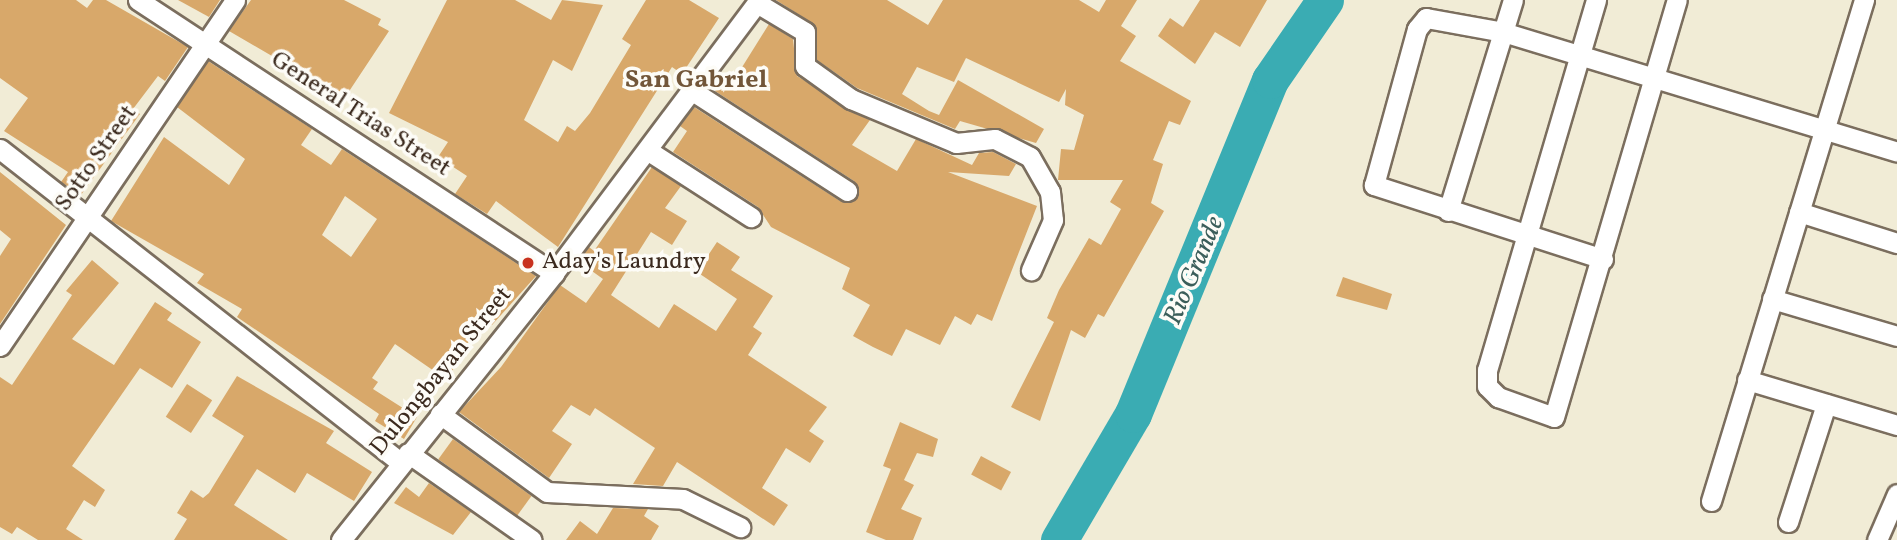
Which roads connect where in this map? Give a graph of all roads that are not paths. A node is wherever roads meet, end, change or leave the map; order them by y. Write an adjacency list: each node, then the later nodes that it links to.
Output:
1 (138, 0): 9 (street, General Trias Street)
2 (235, 0): 9 (street, Sotto Street)
3 (1513, 0): 8 (street)
4 (1596, 0): 10 (street)
5 (1677, 0): 11 (street)
6 (1864, 0): 13 (street)
7 (758, 1): 12 (street, Dulongbayan Street); 25 (street)
8 (1503, 32): 10 (street); 18 (street); 18 (street)
9 (207, 44): 20 (street, Sotto Street); 26 (street, General Trias Street)
10 (1580, 55): 11 (street); 22 (street)
11 (1655, 78): 13 (street); 24 (street)
12 (691, 90): 15 (street, Dulongbayan Street); 17 (street)
13 (1824, 130): 16 (street); 19 (street)
14 (0, 149): 20 (street)
15 (647, 149): 21 (street); 26 (street, Dulongbayan Street)
16 (1897, 152)
17 (847, 191)
18 (1448, 211): 22 (street)
19 (1799, 212): 23 (street); 27 (street)
20 (85, 217): 29 (street, Sotto Street); 34 (street)
21 (751, 217)
22 (1527, 236): 24 (street); 24 (street)
23 (1897, 243)
24 (1603, 259)
25 (1031, 270)
26 (554, 273): 32 (street, Dulongbayan Street)
27 (1772, 299): 28 (street); 30 (street)
28 (1897, 335)
29 (0, 346)
30 (1748, 380): 31 (street); 36 (street)
31 (1826, 404): 33 (street); 37 (street)
32 (440, 414): 34 (street, Dulongbayan Street); 38 (street)
33 (1897, 425)
34 (404, 458): 39 (street, Dulongbayan Street); 40 (street)
35 (1897, 494): 41 (street)
36 (1711, 501)
37 (1788, 522)
38 (740, 527)
39 (341, 540)
40 (532, 540)
41 (1877, 540)

